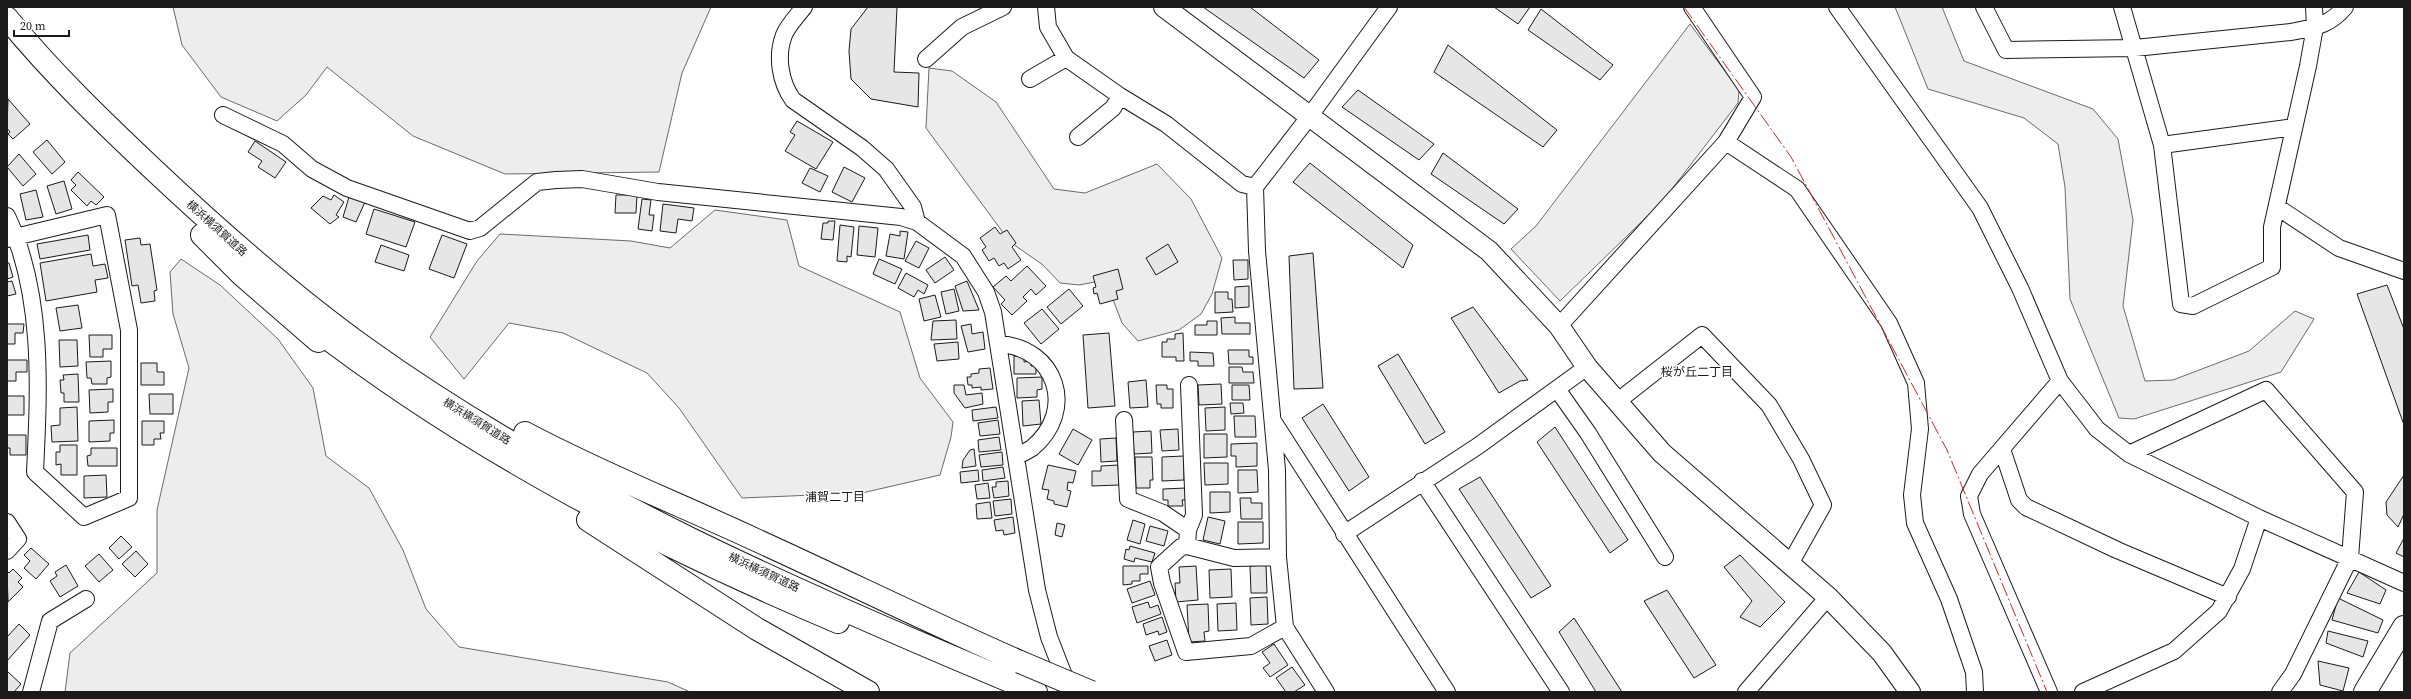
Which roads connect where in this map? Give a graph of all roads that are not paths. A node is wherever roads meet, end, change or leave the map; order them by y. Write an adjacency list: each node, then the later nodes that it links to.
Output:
1 (804, 7): 29 (street)
2 (1003, 7): 17 (street)
3 (1164, 7): 21 (street)
4 (1389, 7): 21 (street)
5 (1692, 7): 24 (street)
6 (1836, 7): 37 (street)
7 (1984, 7): 15 (street)
8 (2122, 7): 15 (street)
9 (2314, 7): 13 (street)
10 (2346, 7): 13 (street)
11 (1043, 9): 16 (street)
12 (7, 18): 31 (main road, 横浜横須賀道路)
13 (2315, 27): 15 (street); 22 (street)
14 (7, 35): 30 (main road, 横浜横須賀道路)
15 (2135, 48): 25 (street)
16 (1066, 58): 18 (street); 19 (street)
17 (926, 59)
18 (1030, 79)
19 (1120, 96): 23 (street); 26 (street)
20 (223, 116): 29 (street)
21 (1310, 117): 26 (street); 34 (street)
22 (2294, 128): 25 (street); 27 (street)
23 (1078, 137)
24 (1726, 142): 34 (street); 73 (street)
25 (2162, 145): 27 (street)
26 (1255, 187): 41 (street)
27 (2277, 207): 33 (street)
28 (7, 216): 32 (street)
29 (918, 222): 35 (street)
30 (202, 235): 64 (main road); 65 (main road, 横浜横須賀道路)
31 (225, 236): 62 (main road, 横浜横須賀道路); 67 (main road, bridge)
32 (11, 238): 32 (street)
33 (2404, 272)
34 (1559, 326): 36 (street)
35 (998, 344): 45 (street); 45 (street)
36 (1587, 367): 39 (street); 40 (street)
37 (2060, 381): 43 (street); 44 (street)
38 (1189, 385): 50 (street)
39 (1557, 389): 46 (street); 53 (street)
40 (1618, 401): 55 (street); 55 (street)
41 (1271, 418): 49 (street); 52 (street)
42 (1124, 420): 50 (street)
43 (2002, 449): 58 (street); 74 (street)
44 (2129, 454): 47 (street); 54 (street)
45 (1016, 457): 66 (street)
46 (1422, 481): 49 (street); 70 (street)
47 (2259, 518): 54 (street); 58 (street)
48 (7, 522): 51 (street)
49 (1344, 534): 69 (street)
50 (1187, 538): 52 (street); 60 (street)
51 (7, 551)
52 (1278, 557): 60 (street)
53 (1665, 558)
54 (2350, 558): 56 (street); 76 (street)
55 (1790, 564): 57 (street)
56 (2404, 583)
57 (1828, 597): 71 (street); 72 (street)
58 (2228, 597): 75 (street)
59 (86, 599): 63 (street)
60 (1285, 627): 68 (street)
61 (2404, 627): 77 (main road)
62 (1034, 691)
63 (31, 692)
64 (868, 692)
65 (1006, 692)
66 (1070, 692)
67 (1092, 692)
68 (1326, 692)
69 (1446, 692)
70 (1561, 692)
71 (1746, 692)
72 (1910, 692)
73 (1975, 692)
74 (2049, 692)
75 (2083, 692)
76 (2280, 692)
77 (2365, 692)

